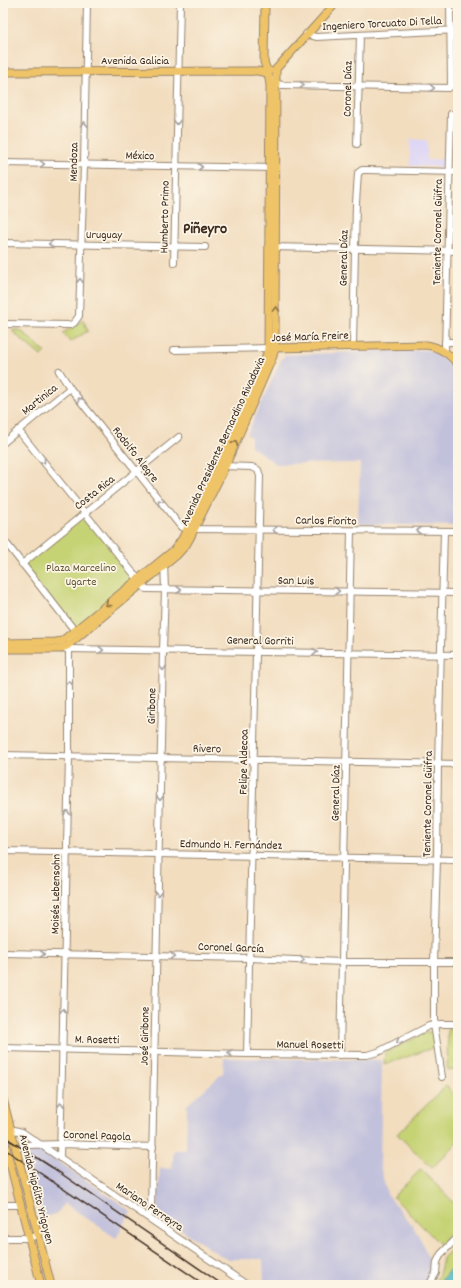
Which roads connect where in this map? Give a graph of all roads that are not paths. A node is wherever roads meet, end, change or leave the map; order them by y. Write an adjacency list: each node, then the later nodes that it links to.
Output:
1 (87, 3): 13 (street, Mendoza)
2 (180, 3): 11 (street, Humberto Primo)
3 (265, 3): 14 (main road, Avenida Presidente Bernardino Rivadavia)
4 (336, 3): 8 (main road)
5 (450, 3): 7 (street)
6 (458, 30): 7 (street, Ingeniero Torcuato Di Tella)
7 (450, 31): 9 (street, Ingeniero Torcuato Di Tella); 16 (street, one-way to 7)
8 (306, 34): 9 (street, Ingeniero Torcuato Di Tella); 10 (main road)
9 (360, 35): 16 (street, Coronel Díaz)
10 (276, 68): 14 (main road); 15 (main road, Avenida Presidente Bernardino Rivadavia)
11 (178, 71): 13 (main road, Avenida Galicia); 14 (main road, Avenida Galicia); 21 (street, Humberto Primo, one-way to 21)
12 (3, 72): 13 (main road, Avenida Galicia)
13 (85, 72): 20 (street, Mendoza, one-way to 13)
14 (268, 73): 15 (street); 22 (main road, Avenida Presidente Bernardino Rivadavia)
15 (275, 81): 16 (street, one-way to 16); 22 (main road, Avenida Presidente Bernardino Rivadavia)
16 (358, 86): 18 (street, Coronel Díaz)
17 (451, 114): 23 (street, Teniente Coronel Güifra)
18 (357, 144)
19 (3, 163): 20 (street, México, one-way to 20)
20 (84, 165): 21 (street, México); 26 (street, Mendoza)
21 (176, 167): 22 (street, México, one-way to 22); 27 (street, Humberto Primo)
22 (273, 168): 29 (main road, Avenida Presidente Bernardino Rivadavia)
23 (450, 172): 24 (street); 30 (street, General Díaz); 31 (street, Teniente Coronel Güifra)
24 (458, 172)
25 (3, 243): 26 (street, Uruguay, one-way to 25)
26 (81, 245): 27 (street, Uruguay); 34 (street, Mendoza, one-way to 26)
27 (174, 246): 28 (street, Uruguay); 33 (street, Humberto Primo)
28 (205, 247)
29 (272, 247): 30 (street); 38 (main road, Avenida Presidente Bernardino Rivadavia)
30 (354, 249): 31 (street); 37 (street, General Díaz)
31 (447, 250): 32 (street); 35 (street, Teniente Coronel Güifra)
32 (458, 251)
33 (174, 263)
34 (3, 324)
35 (446, 342): 36 (street); 40 (street, Teniente Coronel Güifra)
36 (458, 342)
37 (353, 346): 38 (main road, José María Freire); 40 (main road, José María Freire)
38 (272, 348): 39 (street, José María Freire); 47 (main road, Avenida Presidente Bernardino Rivadavia)
39 (174, 350)
40 (445, 351): 41 (main road)
41 (458, 364)
42 (59, 372): 43 (street, Rodolfo Alegre)
43 (70, 388): 44 (street, Martinica); 48 (street, Rodolfo Alegre, one-way to 43)
44 (18, 430): 46 (street, Martinica); 49 (street, one-way to 49)
45 (179, 437): 48 (street, Costa Rica)
46 (3, 443)
47 (222, 466): 50 (main road, Avenida Presidente Bernardino Rivadavia); 51 (street, Felipe Aldecoa)
48 (136, 472): 49 (street, Costa Rica); 50 (street, Rodolfo Alegre, one-way to 48)
49 (84, 514): 57 (street, Costa Rica); 58 (street)
50 (191, 529): 51 (street, Carlos Fiorito); 56 (main road, Avenida Presidente Bernardino Rivadavia)
51 (258, 530): 52 (street, Carlos Fiorito, one-way to 51); 60 (street, Felipe Aldecoa)
52 (351, 531): 53 (street, Carlos Fiorito, one-way to 52); 61 (street, General Díaz)
53 (444, 531): 54 (street, Carlos Fiorito); 62 (street, Teniente Coronel Güifra)
54 (458, 532)
55 (3, 539): 57 (street)
56 (164, 563): 58 (main road, Avenida Presidente Bernardino Rivadavia); 59 (street, Giribone)
57 (22, 564): 64 (street)
58 (140, 582): 59 (street, San Luis); 64 (main road, Avenida Presidente Bernardino Rivadavia, one-way to 64); 66 (main road, Avenida Presidente Bernardino Rivadavia)
59 (165, 590): 60 (street, San Luis, one-way to 60); 68 (street, Giribone)
60 (257, 590): 61 (street, San Luis, one-way to 61); 69 (street, Felipe Aldecoa)
61 (350, 592): 62 (street, San Luis); 70 (street, General Díaz)
62 (443, 593): 63 (street, San Luis); 71 (street, Teniente Coronel Güifra)
63 (458, 593)
64 (75, 631): 65 (main road, Avenida Presidente Bernardino Rivadavia); 66 (street, Moisés Lebensohn)
65 (3, 643)
66 (67, 647): 67 (main road); 68 (street, General Gorriti, one-way to 68); 74 (street, Moisés Lebensohn, one-way to 66)
67 (3, 649)
68 (163, 650): 69 (street, General Gorriti); 75 (street, Giribone, one-way to 75)
69 (255, 651): 70 (street, General Gorriti, one-way to 70); 76 (street, Felipe Aldecoa)
70 (348, 653): 71 (street, General Gorriti); 77 (street, General Díaz)
71 (441, 655): 72 (street, General Gorriti); 78 (street, Teniente Coronel Güifra)
72 (458, 655)
73 (3, 755): 74 (street, Rivero)
74 (68, 756): 75 (street, Rivero); 81 (street, Moisés Lebensohn, one-way to 74)
75 (161, 758): 76 (street, Rivero); 82 (street, Giribone, one-way to 82)
76 (254, 760): 77 (street, Rivero); 83 (street, Felipe Aldecoa)
77 (346, 762): 78 (street, Rivero); 84 (street, General Díaz)
78 (438, 764): 79 (street, Rivero); 85 (street, Teniente Coronel Güifra)
79 (458, 764)
80 (3, 851): 81 (street, Edmundo H. Fernández)
81 (66, 852): 82 (street, Edmundo H. Fernández); 88 (street, Moisés Lebensohn)
82 (159, 854): 83 (street, Edmundo H. Fernández); 89 (street, José Giribone, one-way to 89)
83 (252, 856): 84 (street, Edmundo H. Fernández); 90 (street, Felipe Aldecoa)
84 (344, 858): 85 (street, Edmundo H. Fernández); 91 (street, General Díaz)
85 (437, 860): 86 (street, Edmundo H. Fernández); 92 (street, Teniente Coronel Güifra)
86 (458, 860)
87 (3, 953): 88 (street, Coronel García, one-way to 88)
88 (64, 954): 89 (street, Coronel García); 97 (street, Moisés Lebensohn, one-way to 88)
89 (157, 956): 90 (street, Coronel García, one-way to 90); 98 (street, José Giribone)
90 (249, 958): 91 (street, Coronel García, one-way to 91); 99 (street, Felipe Aldecoa)
91 (342, 962): 92 (street, Coronel García); 100 (street, General Díaz)
92 (434, 962): 93 (street, Coronel García); 94 (street, Teniente Coronel Güifra)
93 (458, 962)
94 (434, 1024): 95 (street, Manuel Rosetti); 100 (street, Manuel Rosetti, one-way to 100); 101 (street, Teniente Coronel Güifra)
95 (458, 1024)
96 (3, 1048): 97 (street)
97 (63, 1050): 98 (street, M. Rosetti); 105 (street, Moisés Lebensohn, one-way to 97)
98 (155, 1052): 99 (street, Manuel Rosetti, one-way to 98); 107 (street, José Giribone)
99 (247, 1054): 100 (street, Manuel Rosetti)
100 (340, 1055)
101 (442, 1076)
102 (3, 1099): 103 (main road, Avenida Hipólito Yrigoyen)
103 (11, 1130): 104 (street); 106 (street, Mariano Ferreyra); 108 (main road, Avenida Hipólito Yrigoyen)
104 (3, 1135): 109 (main road, Avenida Hipólito Yrigoyen)
105 (61, 1144): 106 (street, Coronel Pagola); 107 (street, Coronel Pagola); 110 (street, Moisés Lebensohn)
106 (40, 1145): 108 (street); 110 (street, Mariano Ferreyra)
107 (153, 1147): 113 (street, José Giribone)
108 (16, 1149): 114 (main road, Avenida Hipólito Yrigoyen)
109 (5, 1155): 112 (main road, Avenida Hipólito Yrigoyen)
110 (60, 1158): 113 (street, Mariano Ferreyra)
111 (3, 1205): 112 (street)
112 (20, 1206): 117 (main road, Avenida Hipólito Yrigoyen)
113 (148, 1217): 120 (street, Mariano Ferreyra)
114 (38, 1235): 117 (street); 119 (main road, Avenida Hipólito Yrigoyen)
115 (458, 1237): 121 (street)
116 (3, 1238): 117 (street)
117 (29, 1238): 118 (main road, Avenida Hipólito Yrigoyen)
118 (41, 1285)
119 (51, 1285)
120 (247, 1285)
121 (429, 1285)

